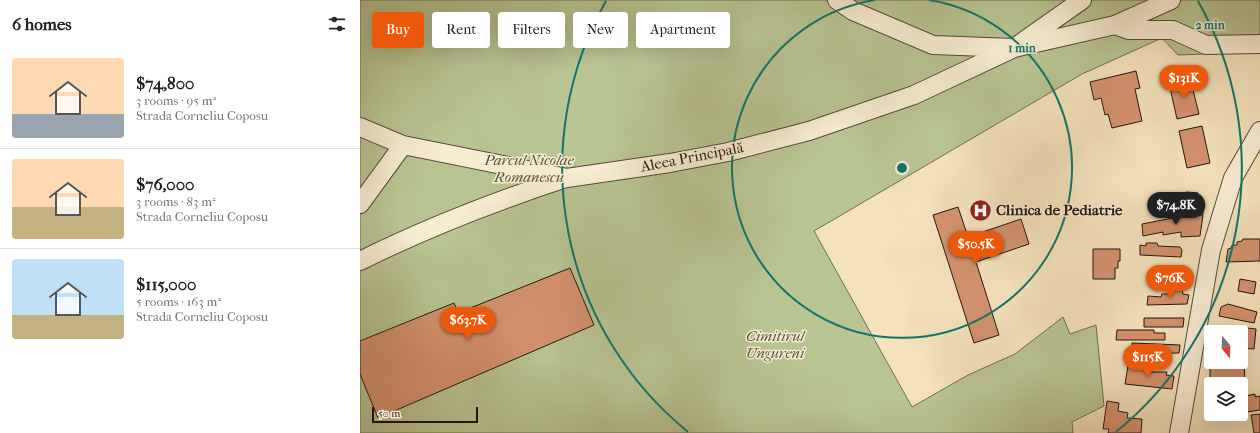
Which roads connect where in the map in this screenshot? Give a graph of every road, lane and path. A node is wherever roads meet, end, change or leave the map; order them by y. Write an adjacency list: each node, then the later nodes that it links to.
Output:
1 (837, 0): 6 (street)
2 (1082, 0): 6 (street, Aleea Principală)
3 (1170, 0): 4 (street, Aleea Principală)
4 (1114, 25): 5 (street); 6 (street, Aleea Principală)
5 (1260, 44)
6 (1014, 48): 10 (street, Aleea Principală)
7 (360, 127): 9 (street, Aleea Principală)
8 (1260, 131): 13 (street)
9 (403, 145): 10 (street, Aleea Principală); 11 (street)
10 (567, 178): 12 (street)
11 (360, 204)
12 (360, 261)
13 (1179, 433)

